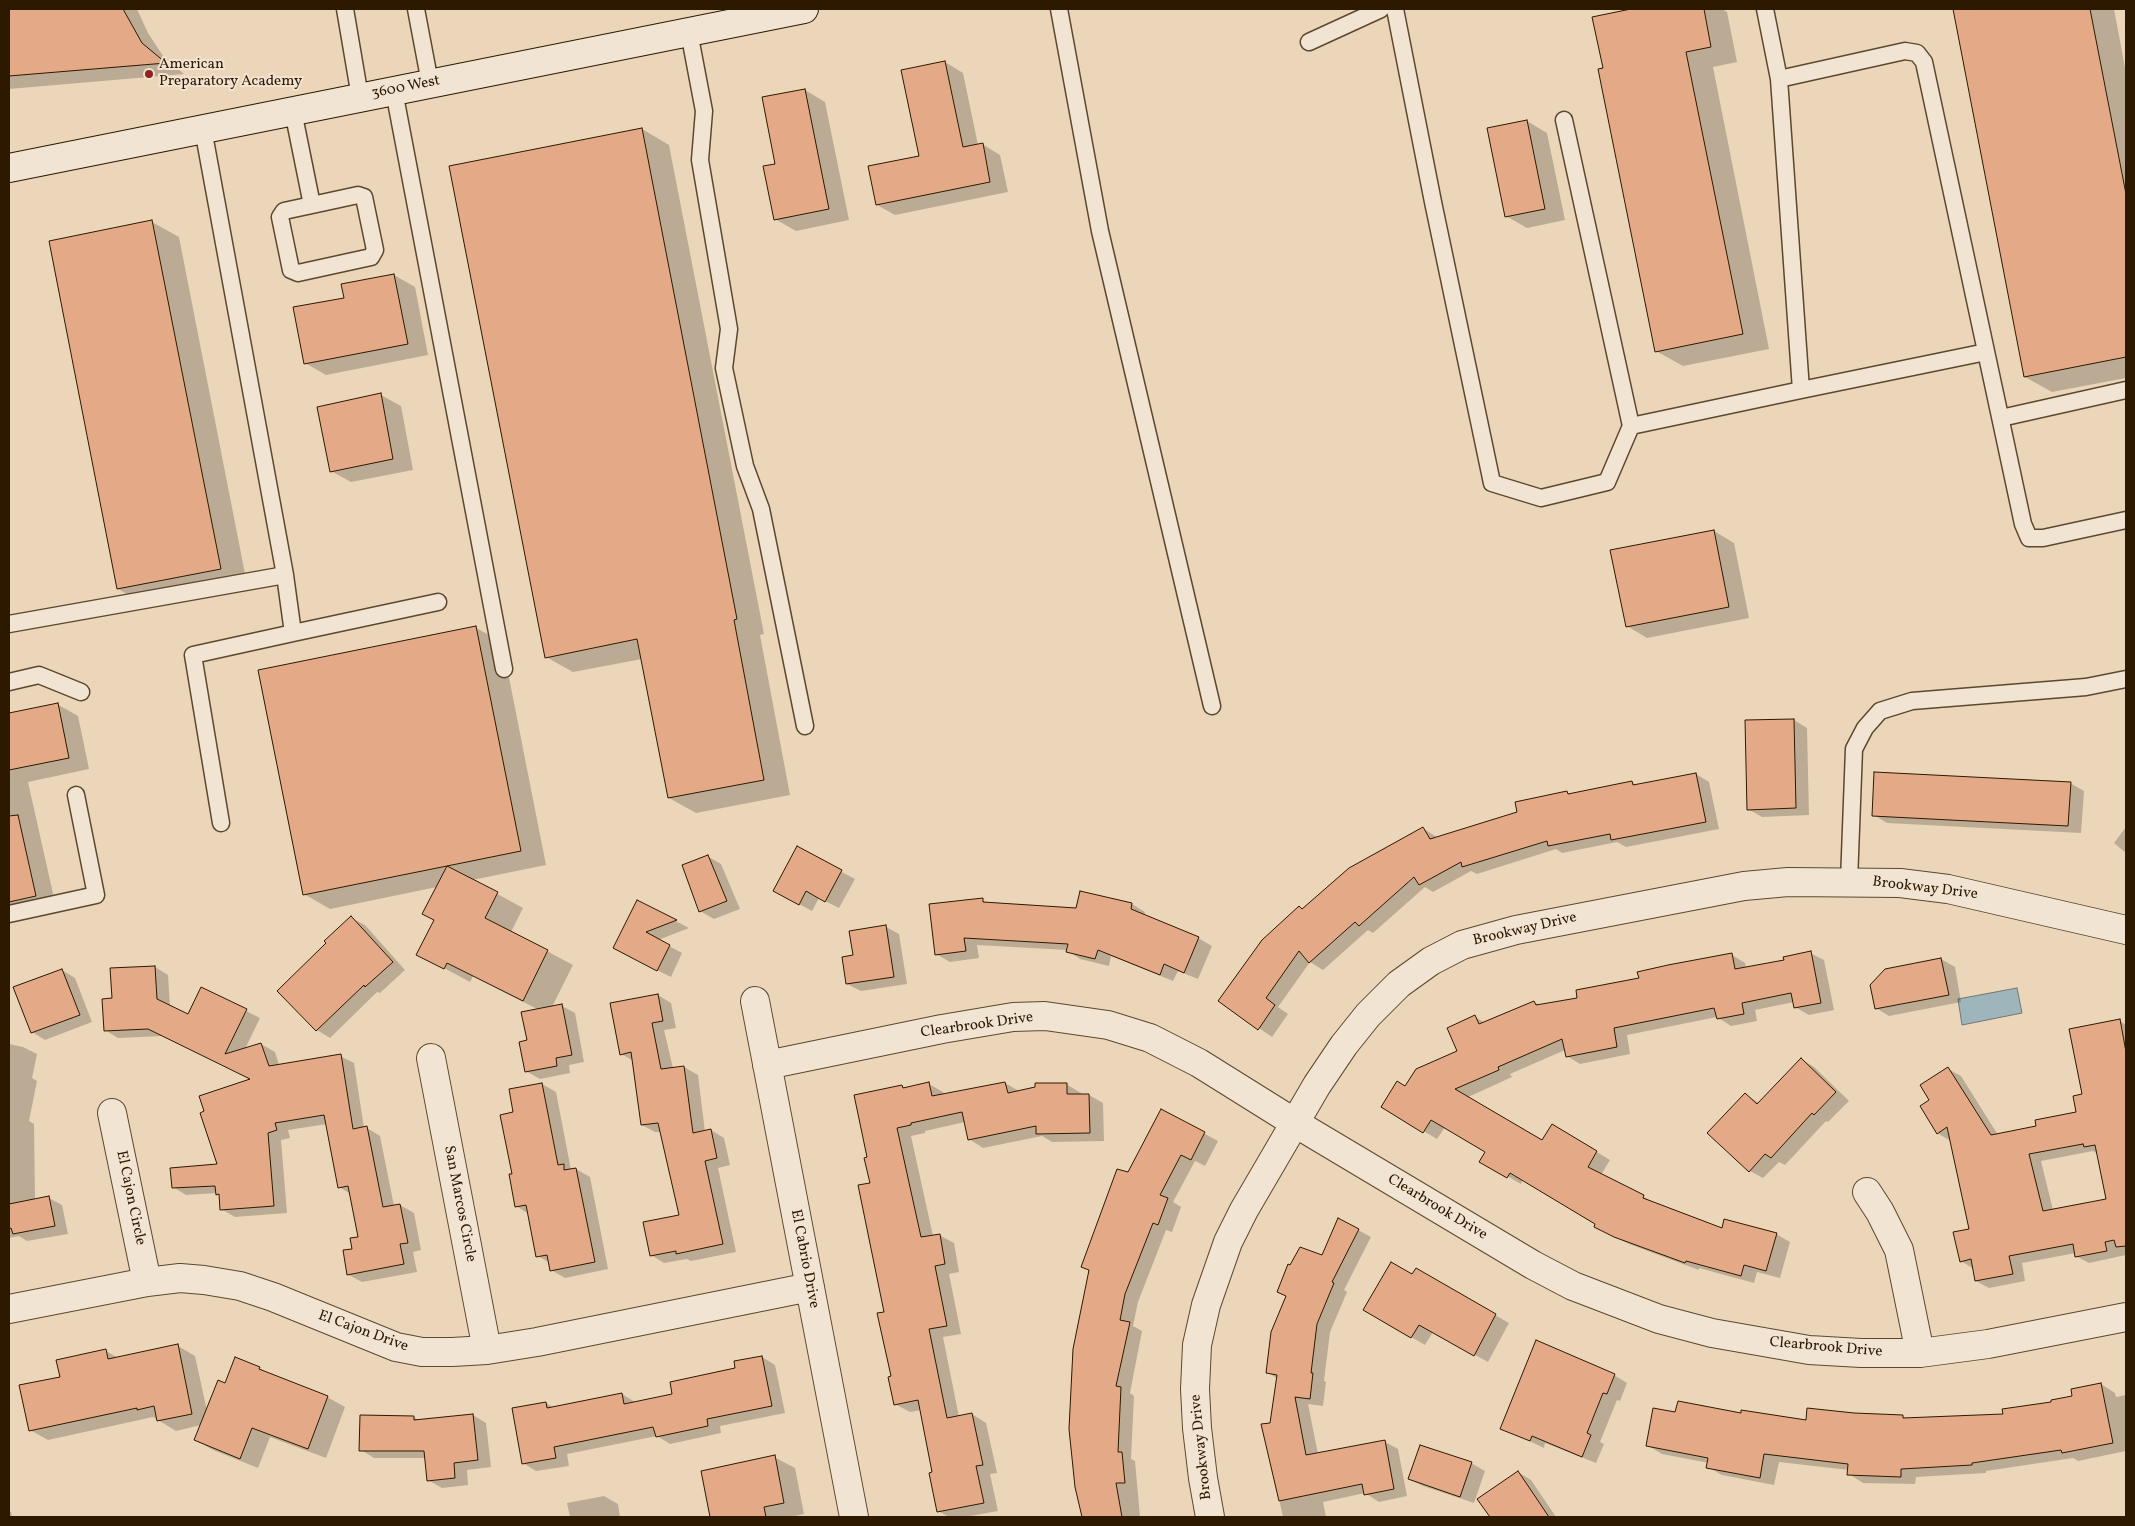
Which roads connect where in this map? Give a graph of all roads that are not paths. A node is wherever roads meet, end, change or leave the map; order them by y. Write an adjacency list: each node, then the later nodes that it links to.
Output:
1 (345, 9): 13 (lane)
2 (416, 9): 11 (lane)
3 (804, 9): 8 (street, 3600 West)
4 (1059, 9): 33 (lane)
5 (1381, 9): 9 (lane)
6 (1396, 9): 23 (lane)
7 (1765, 9): 10 (lane)
8 (689, 32): 11 (street, 3600 West); 34 (lane)
9 (1309, 42)
10 (1779, 79): 19 (lane); 20 (lane)
11 (430, 83): 12 (street, 3600 West)
12 (394, 90): 13 (street, 3600 West); 29 (lane)
13 (360, 97): 14 (street, 3600 West)
14 (293, 111): 16 (street, 3600 West); 18 (lane)
15 (1564, 120): 23 (lane)
16 (202, 129): 17 (street, 3600 West); 25 (lane)
17 (9, 168)
18 (312, 205): 18 (lane)
19 (1986, 352): 20 (lane); 22 (lane)
20 (1801, 390): 23 (lane)
21 (2126, 390): 22 (lane)
22 (2001, 418): 24 (lane)
23 (1631, 426)
24 (2126, 520)
25 (285, 575): 27 (lane); 28 (lane)
26 (438, 602): 28 (lane)
27 (9, 624)
28 (293, 633): 36 (lane)
29 (504, 669)
30 (2126, 679): 37 (lane)
31 (9, 682): 32 (lane)
32 (81, 692)
33 (1212, 706)
34 (805, 726)
35 (76, 795): 38 (lane)
36 (222, 823)
37 (1849, 881): 39 (street, Brookway Drive); 44 (street, Brookway Drive)
38 (9, 914)
39 (2126, 930)
40 (755, 1001): 42 (street, El Cabrio Drive)
41 (431, 1058): 50 (street, San Marcos Circle)
42 (767, 1064): 44 (street, Clearbrook Drive); 47 (street, El Cabrio Drive)
43 (112, 1113): 46 (street, El Cajon Circle)
44 (1295, 1123): 51 (street, Clearbrook Drive); 53 (street, Brookway Drive)
45 (1867, 1192): 51 (street)
46 (147, 1282): 48 (street, El Cajon Drive); 50 (street, El Cajon Drive)
47 (810, 1287): 50 (street, El Cajon Drive); 52 (street, El Cabrio Drive)
48 (9, 1309)
49 (2126, 1317): 51 (street, Clearbrook Drive)
50 (488, 1350)
51 (1920, 1353)
52 (854, 1517)
53 (1210, 1517)

